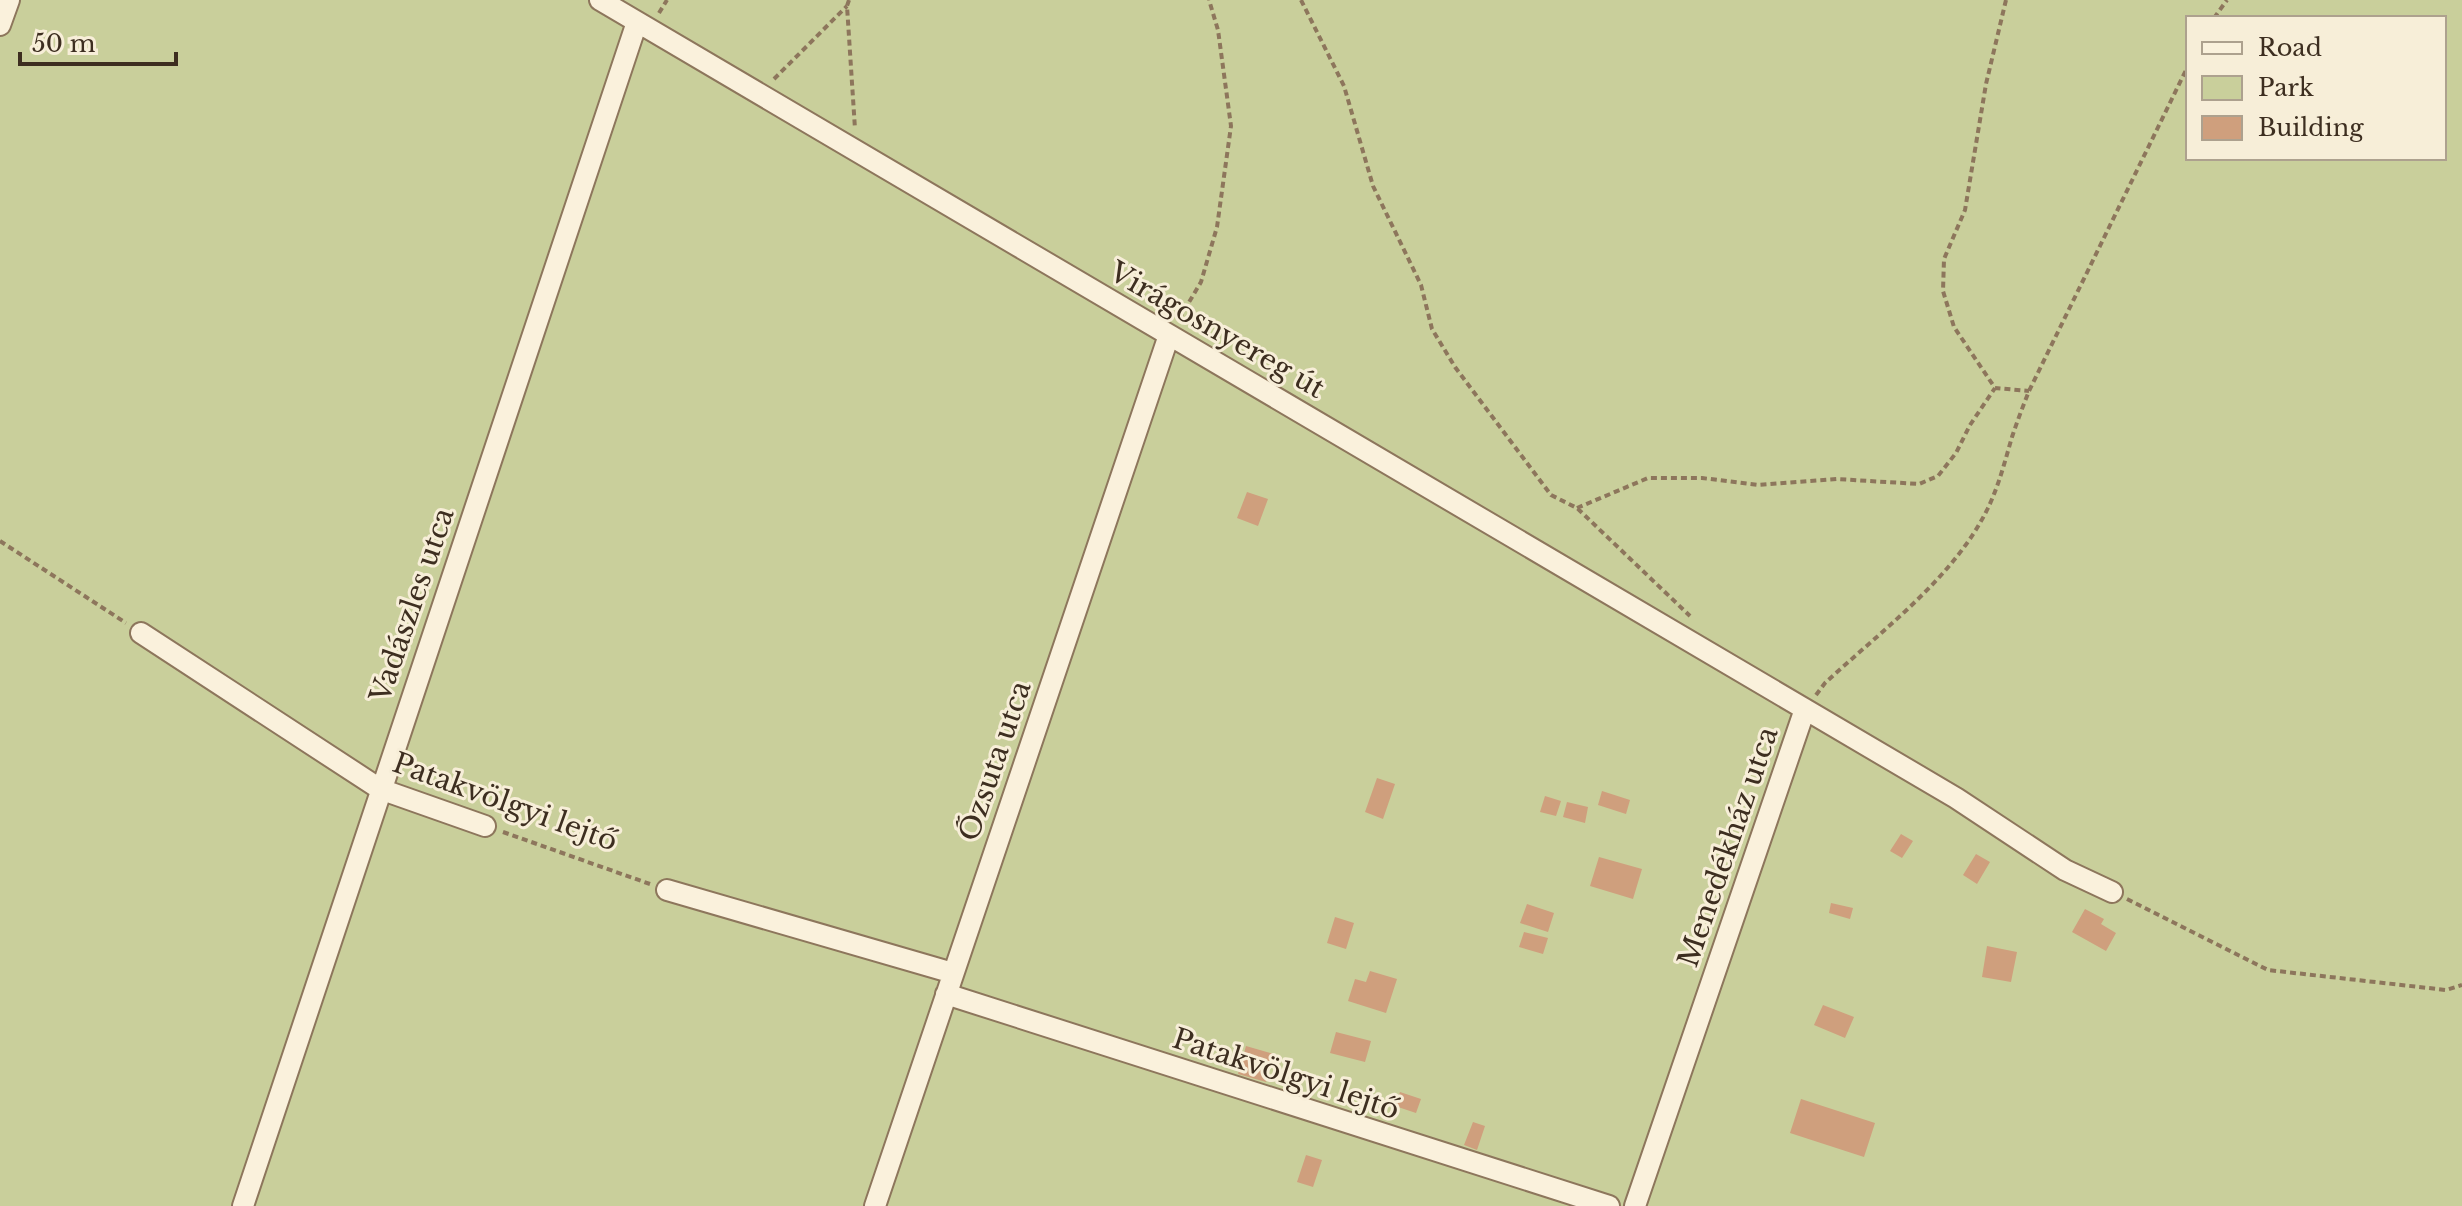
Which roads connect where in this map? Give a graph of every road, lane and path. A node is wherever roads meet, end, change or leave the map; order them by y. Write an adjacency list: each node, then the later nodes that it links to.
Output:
1 (9, 0): 9 (street)
2 (600, 0): 8 (street, Virágosnyereg út)
3 (849, 0): 7 (path)
4 (1209, 0): 13 (path)
5 (1301, 0): 16 (path)
6 (2006, 0): 14 (path)
7 (847, 6): 11 (path); 12 (path)
8 (637, 22): 11 (street, Virágosnyereg út); 21 (street, Vadászles utca)
9 (0, 25)
10 (2186, 70): 15 (path)
11 (758, 94): 12 (street, Virágosnyereg út)
12 (857, 152): 13 (street, Virágosnyereg út)
13 (1169, 335): 19 (street, Virágosnyereg út); 25 (street, Őzsuta utca)
14 (1995, 388): 15 (path); 16 (path)
15 (2029, 391): 20 (path)
16 (1577, 508): 19 (path)
17 (0, 541): 18 (path)
18 (141, 633): 21 (street, Patakvölgyi lejtő)
19 (1702, 648): 20 (street, Virágosnyereg út)
20 (1805, 709): 24 (street, Menedékház utca); 31 (street, Menedékház utca)
21 (380, 789): 22 (street, Patakvölgyi lejtő); 28 (street, Vadászles utca)
22 (485, 826): 23 (path, Patakvölgyi lejtő)
23 (667, 890): 25 (street)
24 (2112, 892): 26 (path)
25 (953, 973): 27 (street, Őzsuta utca)
26 (2462, 985)
27 (946, 994): 29 (street, Őzsuta utca); 30 (street, Patakvölgyi lejtő)
28 (243, 1206)
29 (875, 1206)
30 (1609, 1206)
31 (1635, 1206)

